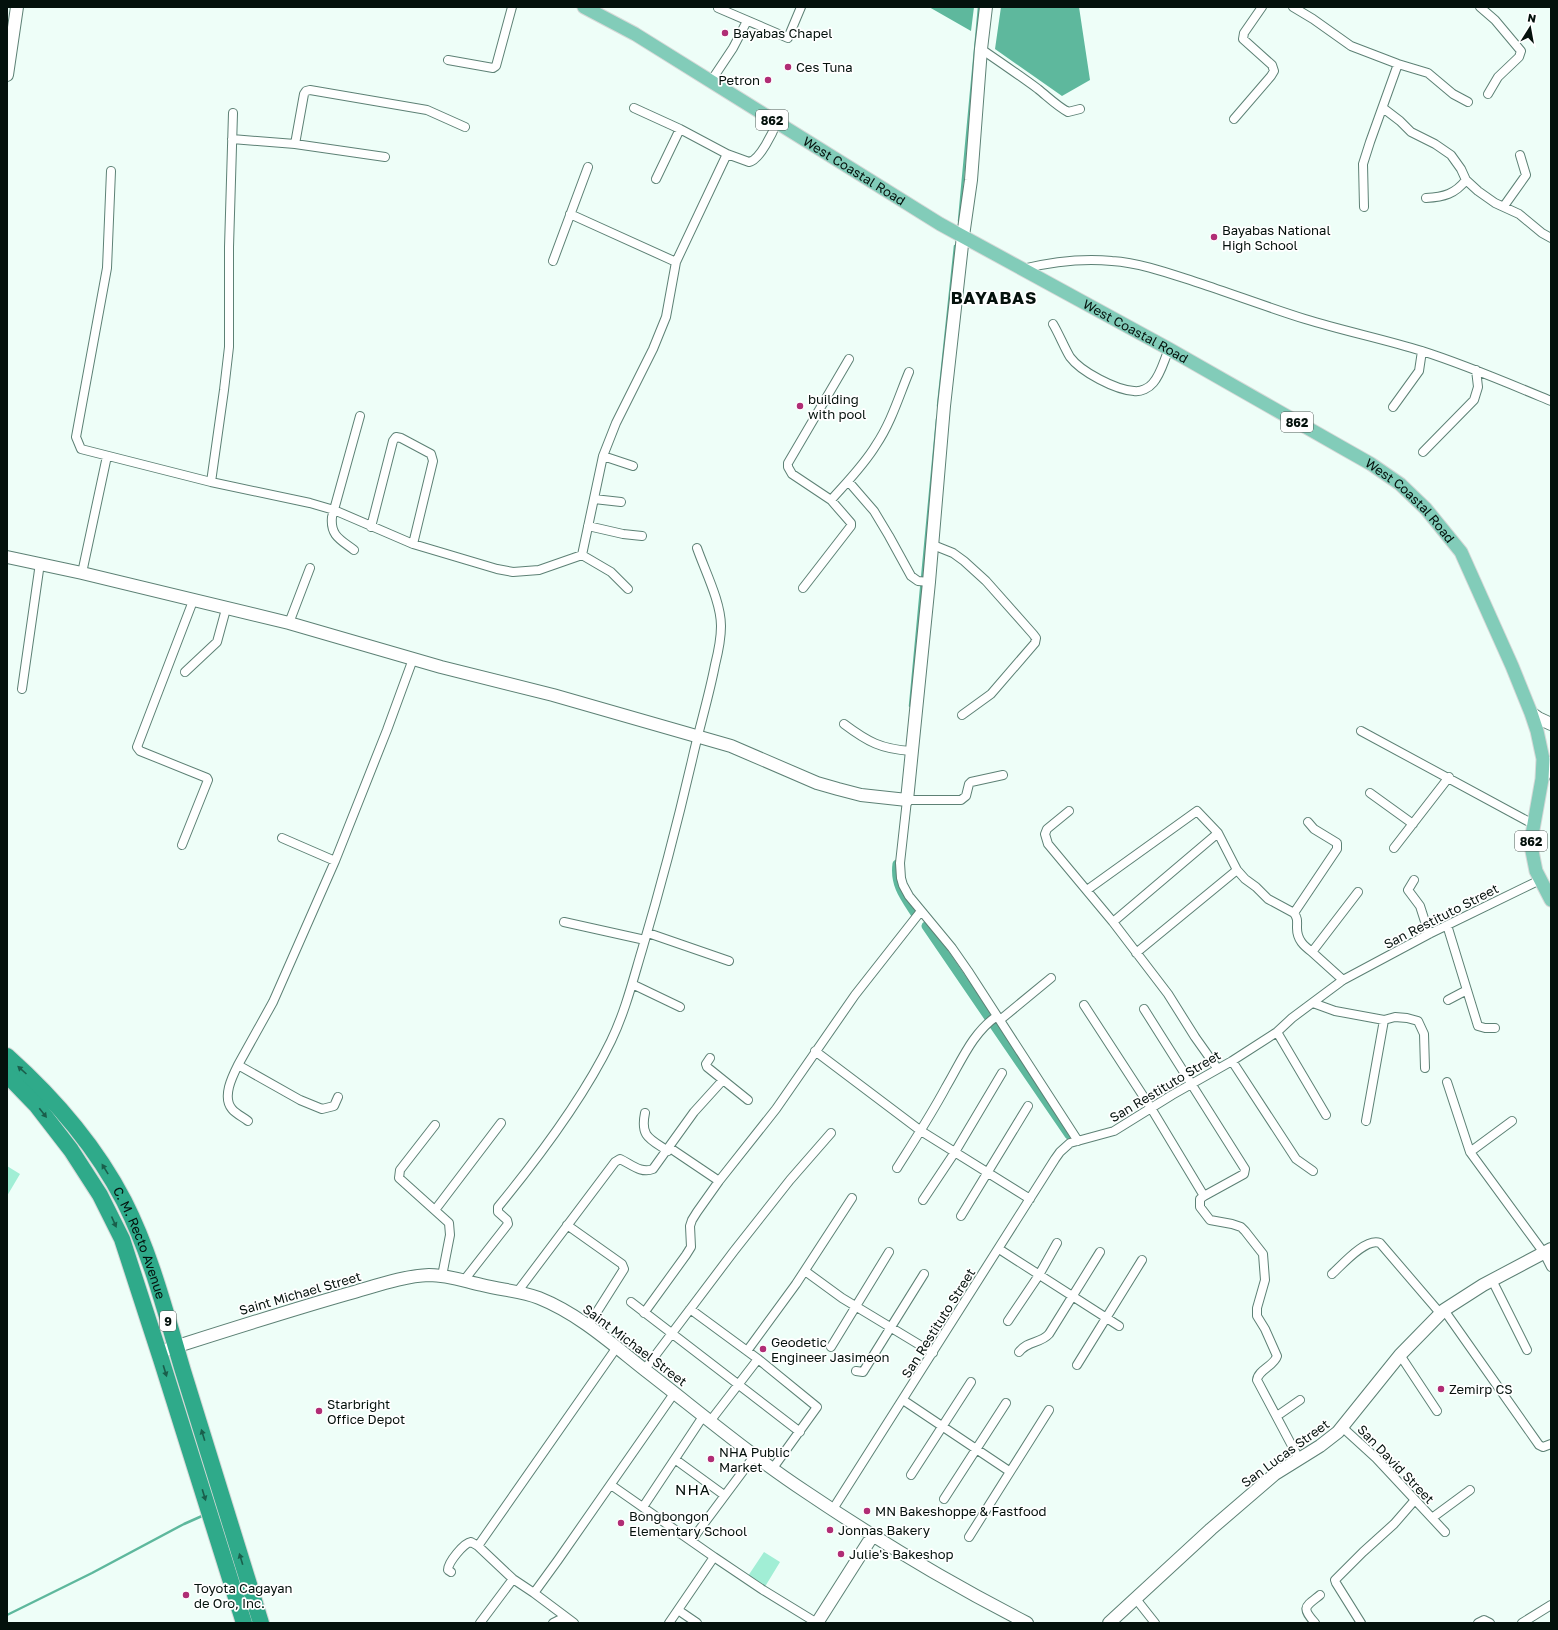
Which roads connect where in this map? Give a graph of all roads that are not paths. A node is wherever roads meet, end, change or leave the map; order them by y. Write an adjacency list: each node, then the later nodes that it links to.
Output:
1 (17, 7): 14 (street)
2 (512, 7): 12 (street)
3 (584, 7): 15 (main road, West Coastal Road / 862)
4 (801, 7): 10 (street)
5 (986, 7): 11 (street)
6 (1262, 7): 22 (street)
7 (1293, 7): 13 (street)
8 (1480, 7): 16 (street)
9 (718, 8): 10 (street)
10 (747, 21): 15 (street)
11 (981, 49): 20 (street); 39 (street)
12 (448, 60)
13 (1398, 64): 17 (street); 19 (street)
14 (7, 75)
15 (710, 81): 23 (main road, West Coastal Road / 862)
16 (1488, 94)
17 (1468, 102)
18 (634, 108): 25 (street)
19 (1383, 108): 34 (street); 37 (street)
20 (1080, 109)
21 (233, 113): 26 (street)
22 (1234, 118)
23 (777, 122): 28 (street); 39 (main road, West Coastal Road / 862)
24 (465, 127): 27 (street)
25 (680, 129): 28 (street); 33 (street)
26 (232, 139): 27 (street); 58 (street)
27 (295, 144): 30 (street)
28 (727, 154): 42 (street)
29 (1520, 155): 36 (street)
30 (385, 157)
31 (588, 167): 38 (street)
32 (111, 171): 54 (street)
33 (656, 179)
34 (1466, 180): 35 (street); 36 (street)
35 (1426, 198)
36 (1504, 206): 40 (street)
37 (1364, 207)
38 (570, 214): 41 (street); 42 (street)
39 (963, 236): 43 (main road, West Coastal Road / 862); 67 (street)
40 (1551, 238)
41 (552, 261)
42 (676, 262): 55 (street)
43 (1022, 269): 45 (main road, West Coastal Road / 862); 46 (street)
44 (1054, 324): 45 (street)
45 (1169, 349): 84 (main road, West Coastal Road / 862)
46 (1422, 351): 48 (street); 51 (street)
47 (849, 359): 60 (street)
48 (1476, 370): 50 (street); 53 (street)
49 (909, 372): 57 (street)
50 (1551, 401)
51 (1393, 407)
52 (360, 416): 62 (street)
53 (1423, 452)
54 (108, 456): 58 (street); 74 (street)
55 (603, 456): 56 (street); 59 (street)
56 (633, 466)
57 (848, 481): 60 (street); 75 (street)
58 (211, 482): 62 (street)
59 (594, 499): 61 (street); 63 (street)
60 (831, 500): 76 (street)
61 (621, 502)
62 (334, 510): 64 (street); 69 (street)
63 (588, 526): 65 (street); 70 (street)
64 (371, 527): 66 (street); 66 (street)
65 (642, 536)
66 (413, 544): 70 (street)
67 (932, 545): 75 (street); 85 (street)
68 (697, 548): 89 (street)
69 (354, 550)
70 (582, 555): 77 (street)
71 (7, 557): 72 (street)
72 (40, 563): 74 (street); 83 (street)
73 (310, 568): 80 (street)
74 (82, 573): 78 (street)
75 (924, 581): 90 (street)
76 (803, 588)
77 (628, 589)
78 (193, 601): 79 (street); 103 (street)
79 (226, 609): 80 (street); 82 (street)
80 (288, 623): 81 (street)
81 (413, 659): 89 (street); 105 (street)
82 (185, 672)
83 (22, 689)
84 (1531, 713): 87 (street); 94 (main road, West Coastal Road / 862)
85 (962, 715)
86 (844, 724): 90 (street)
87 (1551, 724)
88 (1361, 731): 93 (street)
89 (697, 737): 96 (street); 118 (street)
90 (907, 751): 96 (street)
91 (1551, 763): 94 (street)
92 (1003, 775): 96 (street)
93 (1449, 777): 99 (street); 100 (street)
94 (1542, 779): 100 (main road, 862)
95 (1370, 793): 99 (street)
96 (907, 800): 112 (street)
97 (1068, 811): 109 (street)
98 (1308, 822): 113 (street)
99 (1413, 824): 104 (street)
100 (1533, 824): 108 (main road, 862)
101 (1218, 834): 106 (street); 109 (street); 115 (street)
102 (282, 838): 105 (street)
103 (182, 845)
104 (1394, 848)
105 (334, 861): 139 (street)
106 (1237, 870): 113 (street); 120 (street)
107 (1414, 880): 117 (street)
108 (1540, 880): 111 (main road, 862); 116 (street, San Restituto Street)
109 (1087, 890): 115 (street)
110 (1358, 892): 119 (street)
111 (1551, 900)
112 (921, 911): 131 (street); 135 (street)
113 (1294, 913): 119 (street)
114 (564, 922): 118 (street)
115 (1113, 922): 120 (street)
116 (1447, 925): 117 (street, San Restituto Street); 125 (street)
117 (1429, 934): 123 (street, San Restituto Street)
118 (646, 937): 121 (street); 124 (street)
119 (1312, 952): 123 (street)
120 (1136, 953): 140 (street)
121 (730, 961)
122 (1051, 978): 131 (street)
123 (1343, 980): 127 (street, San Restituto Street)
124 (632, 984): 129 (street); 187 (street)
125 (1467, 990): 126 (street); 133 (street)
126 (1448, 1000)
127 (1312, 1003): 132 (street); 134 (street, San Restituto Street)
128 (1084, 1005): 150 (street)
129 (680, 1007)
130 (1144, 1009): 146 (street)
131 (995, 1019): 158 (street); 160 (street)
132 (1384, 1020): 141 (street); 154 (street)
133 (1495, 1028)
134 (1277, 1032): 138 (street, San Restituto Street); 152 (street)
135 (815, 1051): 158 (street); 167 (street)
136 (7, 1056): 202 (highway, C. M. Recto Avenue / 9, one-way to 136)
137 (710, 1058): 144 (street)
138 (1232, 1061): 140 (street, San Restituto Street); 165 (street)
139 (238, 1065): 147 (street); 153 (street)
140 (1217, 1068): 146 (street, San Restituto Street)
141 (1425, 1068)
142 (1002, 1072): 162 (street)
143 (7, 1074): 207 (highway, C. M. Recto Avenue / 9, one-way to 207)
144 (723, 1080): 148 (street); 161 (street)
145 (1447, 1082): 163 (street)
146 (1191, 1084): 150 (street, San Restituto Street); 168 (street)
147 (338, 1097)
148 (748, 1100)
149 (1028, 1106): 166 (street)
150 (1151, 1108): 160 (street, San Restituto Street); 168 (street)
151 (645, 1113): 161 (street)
152 (1326, 1116)
153 (248, 1121)
154 (1366, 1121)
155 (1512, 1121): 163 (street)
156 (501, 1123): 172 (street)
157 (435, 1125): 172 (street)
158 (921, 1131): 162 (street); 164 (street)
159 (831, 1133): 193 (street)
160 (1078, 1141): 170 (street, San Restituto Street)
161 (669, 1150): 167 (street); 174 (street)
162 (955, 1152): 166 (street); 171 (street)
163 (1470, 1152): 177 (street)
164 (897, 1168)
165 (1314, 1171)
166 (987, 1172): 170 (street); 173 (street)
167 (719, 1181): 195 (street)
168 (1204, 1196): 223 (street)
169 (852, 1198): 182 (street)
170 (1030, 1199): 176 (street, San Restituto Street)
171 (923, 1200)
172 (435, 1210): 186 (street)
173 (961, 1216)
174 (567, 1225): 189 (street); 198 (street)
175 (1057, 1243): 185 (street)
176 (999, 1249): 185 (street); 209 (street, San Restituto Street)
177 (1547, 1251): 181 (street); 188 (street, San Lucas Street)
178 (889, 1252): 192 (street)
179 (1100, 1252): 190 (street)
180 (1142, 1260): 196 (street)
181 (1551, 1267)
182 (805, 1271): 192 (street); 206 (street)
183 (924, 1274): 200 (street)
184 (1332, 1274): 194 (street)
185 (1038, 1275): 190 (street); 197 (street)
186 (442, 1276): 187 (street, Saint Michael Street); 202 (street, Saint Michael Street)
187 (465, 1279): 189 (street, Saint Michael Street)
188 (1492, 1280): 194 (street, San Lucas Street); 205 (street)
189 (518, 1291): 198 (street, Saint Michael Street)
190 (1073, 1297): 196 (street); 208 (street)
191 (631, 1302): 195 (street)
192 (856, 1306): 200 (street); 204 (street)
193 (690, 1309): 201 (street); 206 (street)
194 (1442, 1311): 210 (street, San Lucas Street); 228 (street)
195 (644, 1313): 201 (street)
196 (1106, 1317): 199 (street); 212 (street)
197 (1008, 1321)
198 (588, 1326): 203 (street, Saint Michael Street)
199 (1119, 1326)
200 (891, 1327): 209 (street); 214 (street)
201 (672, 1333): 213 (street); 216 (street)
202 (176, 1346): 207 (street, Saint Michael Street); 258 (highway, C. M. Recto Avenue / 9, one-way to 202)
203 (618, 1347): 213 (street, Saint Michael Street); 248 (street)
204 (831, 1347)
205 (1527, 1350)
206 (747, 1351): 211 (street)
207 (159, 1352): 259 (highway, C. M. Recto Avenue / 9, one-way to 259)
208 (1019, 1352)
209 (933, 1353): 218 (street, San Restituto Street)
210 (1400, 1355): 222 (street); 226 (street, San Lucas Street)
211 (758, 1359): 216 (street); 227 (street)
212 (1078, 1365)
213 (645, 1369): 217 (street, Saint Michael Street)
214 (856, 1371)
215 (971, 1382): 225 (street)
216 (738, 1385): 224 (street); 227 (street)
217 (675, 1392): 224 (street, Saint Michael Street); 236 (street)
218 (903, 1400): 225 (street); 242 (street, San Restituto Street)
219 (1300, 1400): 223 (street)
220 (1006, 1404): 229 (street)
221 (1049, 1410): 234 (street)
222 (1437, 1411)
223 (1277, 1416): 231 (street)
224 (708, 1418): 230 (street, Saint Michael Street); 232 (street)
225 (942, 1426): 229 (street); 235 (street)
226 (1342, 1427): 231 (street, San Lucas Street); 240 (street, San David Street)
227 (800, 1432): 233 (street)
228 (1551, 1444)
229 (976, 1449): 234 (street); 239 (street)
230 (755, 1455): 233 (street, Saint Michael Street); 238 (street)
231 (1299, 1459): 254 (street, San Lucas Street)
232 (676, 1460): 238 (street); 241 (street)
233 (773, 1468): 242 (street, Saint Michael Street)
234 (1009, 1471): 246 (street)
235 (911, 1475)
236 (611, 1485): 241 (street); 252 (street)
237 (1470, 1490): 243 (street)
238 (724, 1495): 247 (street)
239 (944, 1499)
240 (1414, 1501): 243 (street, San David Street); 269 (street)
241 (643, 1507): 247 (street)
242 (833, 1509): 245 (street, Saint Michael Street)
243 (1432, 1518): 244 (street, San David Street)
244 (1445, 1532)
245 (873, 1534): 264 (street); 265 (street, Saint Michael Street)
246 (969, 1537)
247 (690, 1541): 249 (street)
248 (478, 1546): 250 (street); 251 (street)
249 (714, 1557): 256 (street); 264 (street)
250 (451, 1572)
251 (513, 1579): 252 (street); 260 (street)
252 (534, 1593): 257 (street)
253 (1320, 1595): 268 (street)
254 (1136, 1599): 266 (street, San Lucas Street); 267 (street)
255 (1551, 1605): 272 (street)
256 (678, 1610): 262 (street); 263 (street)
257 (571, 1621): 261 (street)
258 (257, 1622)
259 (244, 1623)
260 (480, 1623)
261 (553, 1623)
262 (669, 1623)
263 (697, 1623)
264 (817, 1623)
265 (1027, 1623)
266 (1109, 1623)
267 (1155, 1623)
268 (1315, 1623)
269 (1361, 1623)
270 (1478, 1623): 271 (street)
271 (1490, 1623)
272 (1522, 1623)

